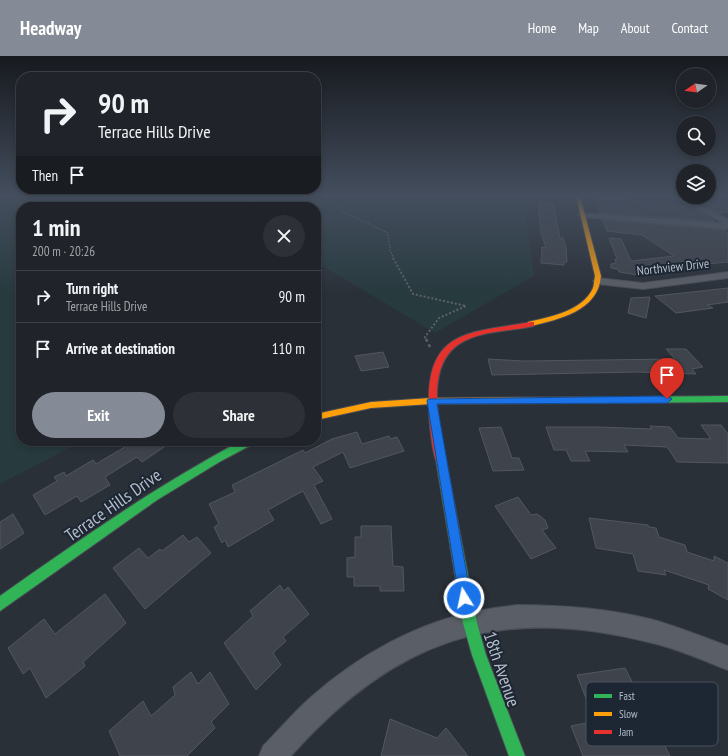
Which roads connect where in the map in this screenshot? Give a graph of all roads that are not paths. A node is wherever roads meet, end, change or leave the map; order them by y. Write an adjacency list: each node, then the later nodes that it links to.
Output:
1 (586, 229): 3 (street)
2 (728, 275): 3 (street, Northview Drive)
3 (598, 281): 5 (street, 18th Avenue)
4 (728, 399): 5 (street)
5 (432, 401): 6 (street); 9 (street, 18th Avenue)
6 (321, 416)
7 (240, 446): 8 (street, Terrace Hills Drive)
8 (0, 604)
9 (470, 623): 10 (street); 11 (street); 12 (street, 18th Avenue)
10 (728, 658)
11 (273, 756)
12 (517, 756)

